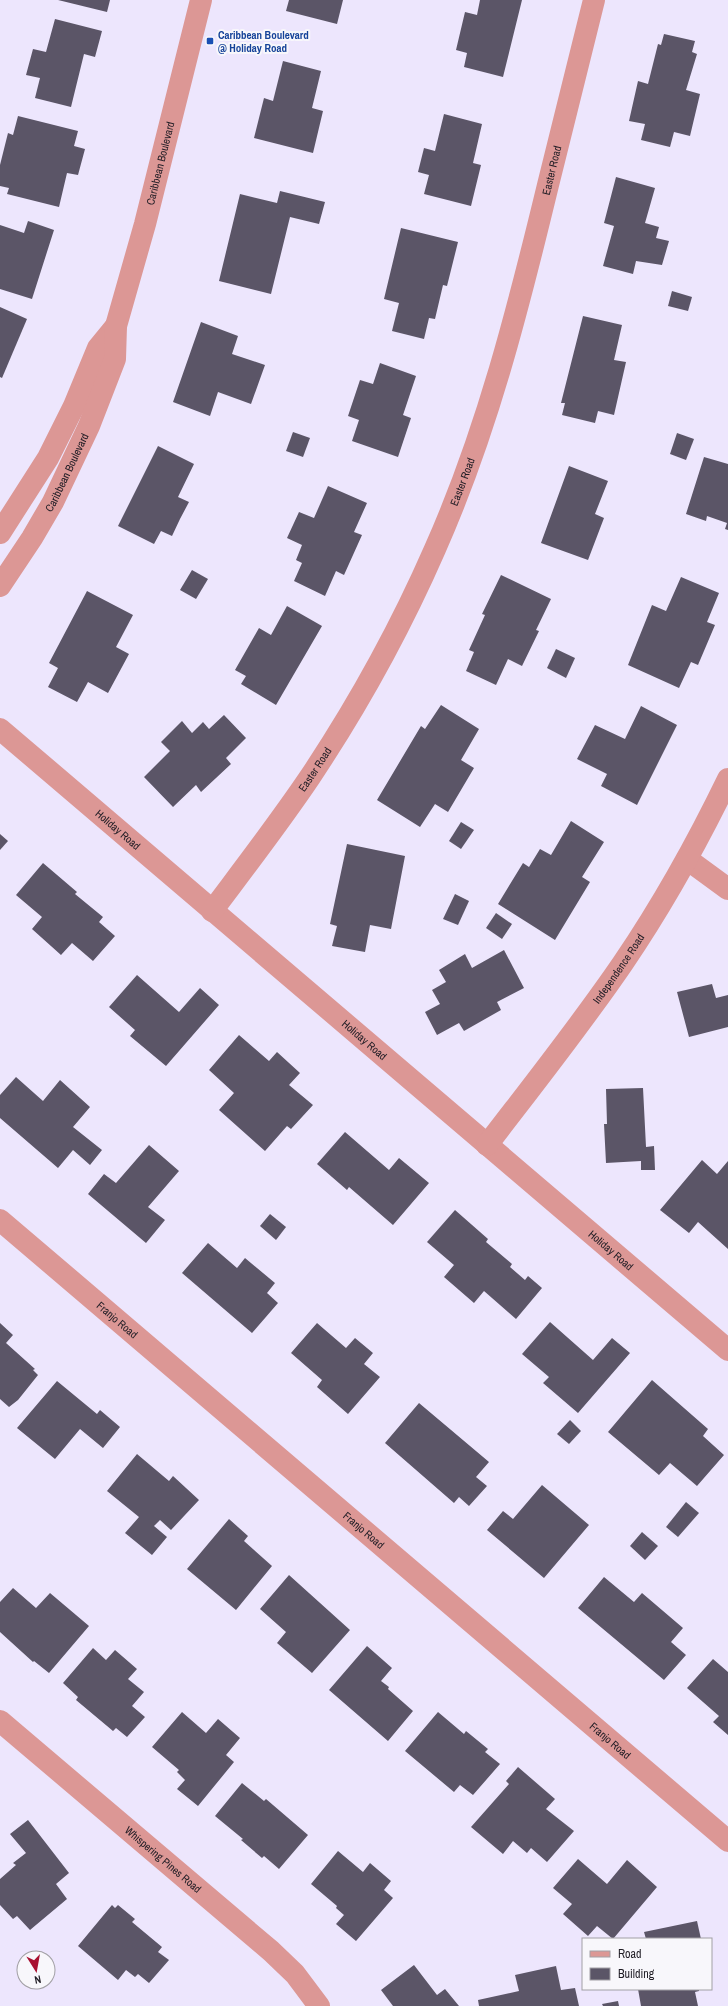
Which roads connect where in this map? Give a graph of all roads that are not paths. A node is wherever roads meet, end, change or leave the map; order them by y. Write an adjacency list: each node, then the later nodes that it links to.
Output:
1 (201, 0): 3 (street, Caribbean Boulevard)
2 (594, 0): 10 (street, Easter Road)
3 (116, 326): 4 (street, Caribbean Boulevard); 5 (street, Caribbean Boulevard)
4 (0, 533)
5 (0, 586)
6 (0, 729): 10 (street, Holiday Road)
7 (728, 779): 8 (street, Independence Road)
8 (687, 859): 9 (street); 11 (street, Independence Road)
9 (728, 889)
10 (212, 911): 11 (street, Holiday Road)
11 (487, 1145): 13 (street, Holiday Road)
12 (0, 1220): 15 (street, Franjo Road)
13 (728, 1350)
14 (4, 1733): 16 (street, Whispering Pines Road)
15 (728, 1841)
16 (319, 2006)

